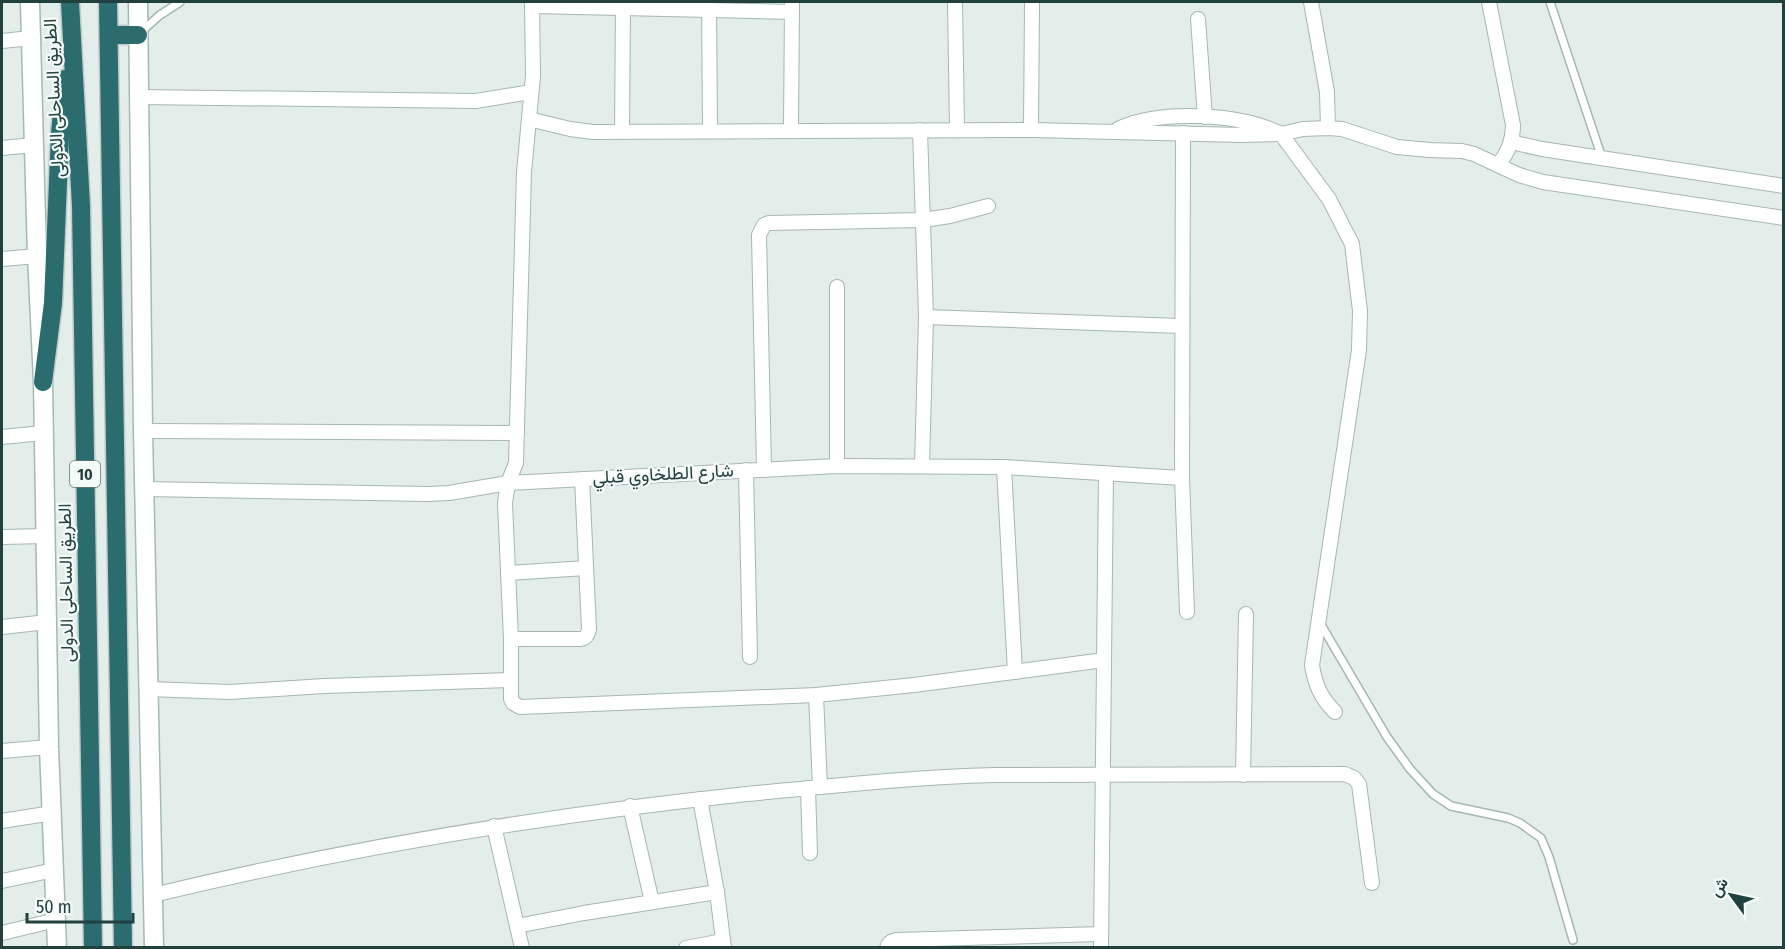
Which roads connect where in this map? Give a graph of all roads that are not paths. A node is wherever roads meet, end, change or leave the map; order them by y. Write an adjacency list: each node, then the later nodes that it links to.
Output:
1 (30, 2): 19 (street)
2 (70, 2): 16 (highway, الطريق الساحلى الدولى / 10)
3 (108, 2): 17 (highway, 10)
4 (138, 2): 18 (street)
5 (180, 2): 18 (lane)
6 (955, 2): 26 (street)
7 (1032, 2): 30 (street)
8 (1311, 2): 25 (street)
9 (1489, 2): 35 (street)
10 (1550, 2): 38 (lane)
11 (532, 4): 12 (street); 21 (street)
12 (623, 5): 13 (street); 31 (street)
13 (709, 6): 14 (street); 27 (street)
14 (792, 7): 28 (street)
15 (1197, 19): 23 (street)
16 (71, 33): 49 (highway); 105 (highway, الطريق الساحلى الدولى / 10)
17 (109, 35): 18 (highway); 106 (highway, 10)
18 (138, 35): 22 (street)
19 (30, 38): 20 (street); 36 (street)
20 (2, 41)
21 (531, 92): 22 (street); 24 (street)
22 (139, 97): 50 (street)
23 (1205, 117): 32 (street); 34 (street)
24 (529, 119): 31 (street); 52 (street)
25 (1328, 128): 34 (street); 39 (street)
26 (957, 129): 29 (street); 30 (street)
27 (710, 130): 28 (street); 31 (street)
28 (791, 130): 29 (street)
29 (920, 130): 43 (street)
30 (1031, 130): 32 (street)
31 (622, 131)
32 (1114, 132): 33 (street)
33 (1183, 134): 34 (street); 48 (street)
34 (1281, 134): 70 (street)
35 (1511, 142): 38 (street); 39 (street)
36 (34, 145): 37 (street); 44 (street)
37 (2, 148)
38 (1602, 158): 40 (street)
39 (1498, 165): 42 (street)
40 (1784, 186)
41 (988, 206): 43 (street)
42 (1784, 218)
43 (923, 220): 47 (street); 57 (street)
44 (36, 256): 45 (street); 49 (street)
45 (2, 259)
46 (837, 287): 54 (street)
47 (926, 317): 48 (street); 55 (street)
48 (1181, 326): 60 (street)
49 (43, 382): 51 (street)
50 (143, 431): 52 (street); 63 (street)
51 (43, 433): 53 (street); 64 (street)
52 (517, 433): 62 (street)
53 (2, 436)
54 (837, 466): 55 (street, شارع الطلخاوي قبلي); 57 (street, شارع الطلخاوي قبلي)
55 (922, 466): 56 (street, شارع الطلخاوي قبلي)
56 (1004, 467): 59 (street, شارع الطلخاوي قبلي); 76 (street)
57 (764, 469): 58 (street, شارع الطلخاوي قبلي)
58 (746, 470): 61 (street, شارع الطلخاوي قبلي); 74 (street)
59 (1106, 473): 60 (street, شارع الطلخاوي قبلي); 75 (street)
60 (1182, 478): 68 (street)
61 (582, 479): 62 (street, شارع الطلخاوي قبلي); 66 (street)
62 (508, 483): 63 (street, شارع الطلخاوي قبلي); 67 (street)
63 (144, 489): 78 (street)
64 (45, 536): 65 (street); 71 (street)
65 (2, 537)
66 (586, 568): 67 (street); 73 (street)
67 (508, 573): 73 (street)
68 (1187, 612)
69 (1246, 614): 84 (street)
70 (1319, 620): 80 (street); 102 (lane)
71 (47, 622): 72 (street); 81 (street)
72 (2, 627)
73 (511, 639): 77 (street)
74 (750, 657)
75 (1104, 660): 76 (street); 83 (street)
76 (1015, 672): 79 (street)
77 (511, 680): 78 (street); 79 (street)
78 (148, 689): 96 (street)
79 (816, 695): 85 (street)
80 (1335, 712)
81 (49, 747): 82 (street); 88 (street)
82 (2, 751)
83 (1103, 775): 84 (street); 85 (street); 101 (street)
84 (1244, 775): 94 (street)
85 (814, 787): 86 (street); 91 (street)
86 (700, 799): 87 (street); 95 (street)
87 (630, 806): 90 (street); 97 (street)
88 (52, 813): 89 (street); 92 (street)
89 (2, 821)
90 (494, 826): 96 (street); 99 (street)
91 (810, 853)
92 (54, 870): 93 (street); 98 (street)
93 (2, 881)
94 (1372, 883)
95 (717, 892): 97 (street); 103 (street)
96 (153, 895): 107 (street)
97 (652, 902): 99 (street)
98 (56, 920): 100 (street); 104 (street)
99 (517, 926): 108 (street)
100 (2, 933)
101 (1101, 940): 110 (street)
102 (1573, 940)
103 (724, 944): 109 (street)
104 (57, 948)
105 (93, 948)
106 (123, 948)
107 (154, 948)
108 (522, 948)
109 (686, 948)
110 (887, 948)

